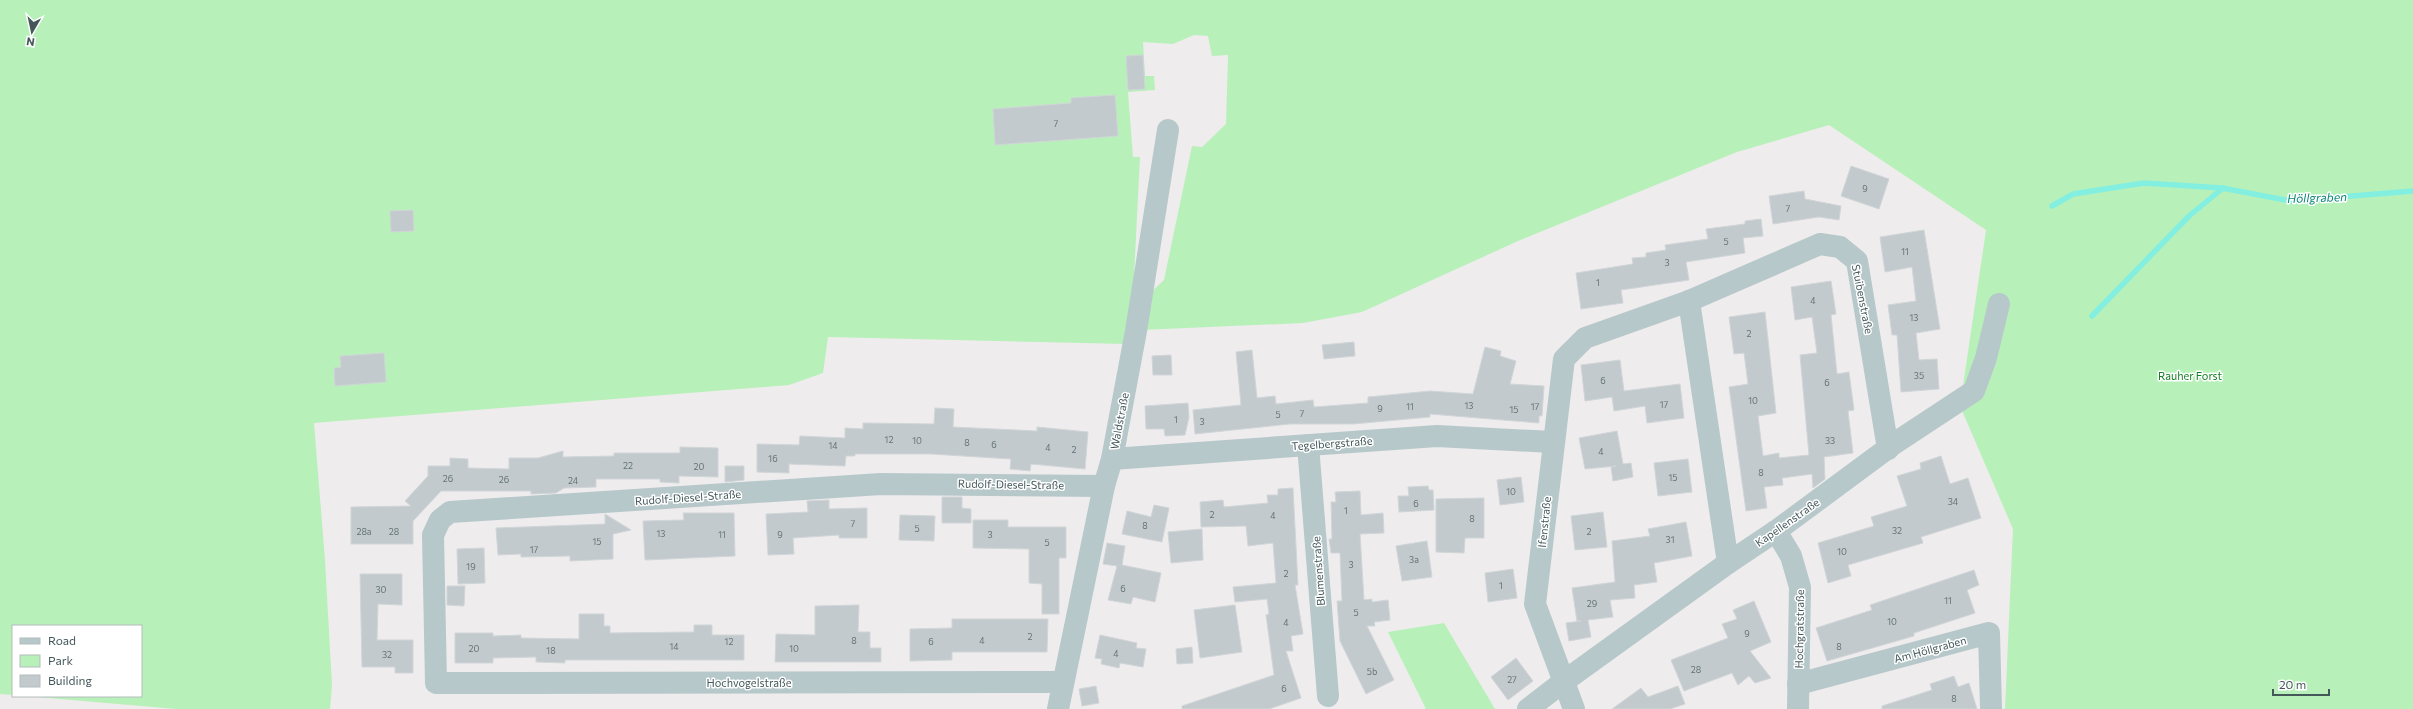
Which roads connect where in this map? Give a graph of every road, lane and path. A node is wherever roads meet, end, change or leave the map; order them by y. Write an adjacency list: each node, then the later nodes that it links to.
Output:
1 (1168, 130): 8 (street, Waldstraße)
2 (1689, 301): 4 (street, Stuibenstraße); 7 (street, Stuibenstraße); 11 (street)
3 (1999, 304): 7 (street, Kapellenstraße)
4 (1564, 359): 5 (street, Ifenstraße)
5 (1552, 442): 6 (street, Tegelbergstraße); 13 (street, Ifenstraße)
6 (1308, 445): 8 (street, Tegelbergstraße); 16 (street, Blumenstraße)
7 (1888, 449): 10 (street, Kapellenstraße)
8 (1112, 459): 9 (street, Waldstraße)
9 (1104, 486): 12 (street, Waldstraße); 14 (street, Rudolf-Diesel-Straße)
10 (1776, 531): 11 (street, Kapellenstraße); 15 (street, Hochgratstraße)
11 (1728, 563): 13 (street, Kapellenstraße)
12 (1062, 682): 14 (street, Hochvogelstraße); 17 (street, Waldstraße)
13 (1563, 682): 18 (street, Kapellenstraße); 19 (street, Ifenstraße)
14 (436, 683)
15 (1798, 684): 20 (street, Hochgratstraße); 21 (street, Am Höllgraben)
16 (1328, 696)
17 (1058, 709)
18 (1528, 709)
19 (1574, 709)
20 (1798, 709)
21 (1991, 709)

